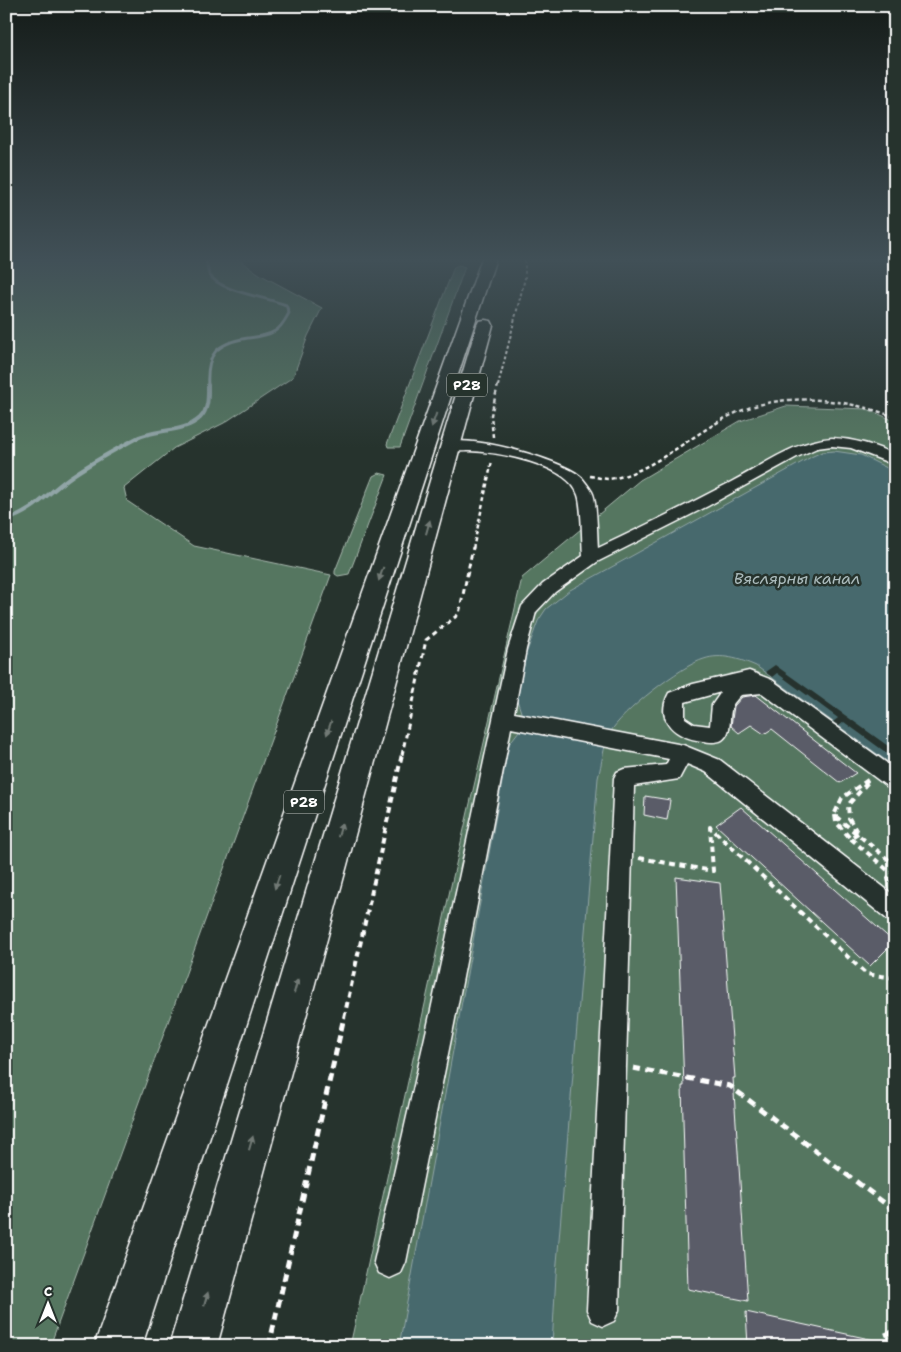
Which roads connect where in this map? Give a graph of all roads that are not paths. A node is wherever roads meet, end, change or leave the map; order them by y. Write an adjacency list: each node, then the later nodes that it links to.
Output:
1 (477, 321): 13 (highway, Р28, one-way to 13)
2 (487, 321): 3 (highway, Р28)
3 (451, 446): 5 (lane); 14 (highway, Р28, one-way to 3)
4 (895, 461): 5 (lane)
5 (591, 558): 7 (lane)
6 (765, 685): 6 (lane); 9 (lane)
7 (505, 720): 8 (lane); 11 (lane)
8 (683, 753): 10 (lane); 12 (lane)
9 (895, 781)
10 (895, 911)
11 (390, 1262)
12 (603, 1310)
13 (118, 1346)
14 (192, 1346)

